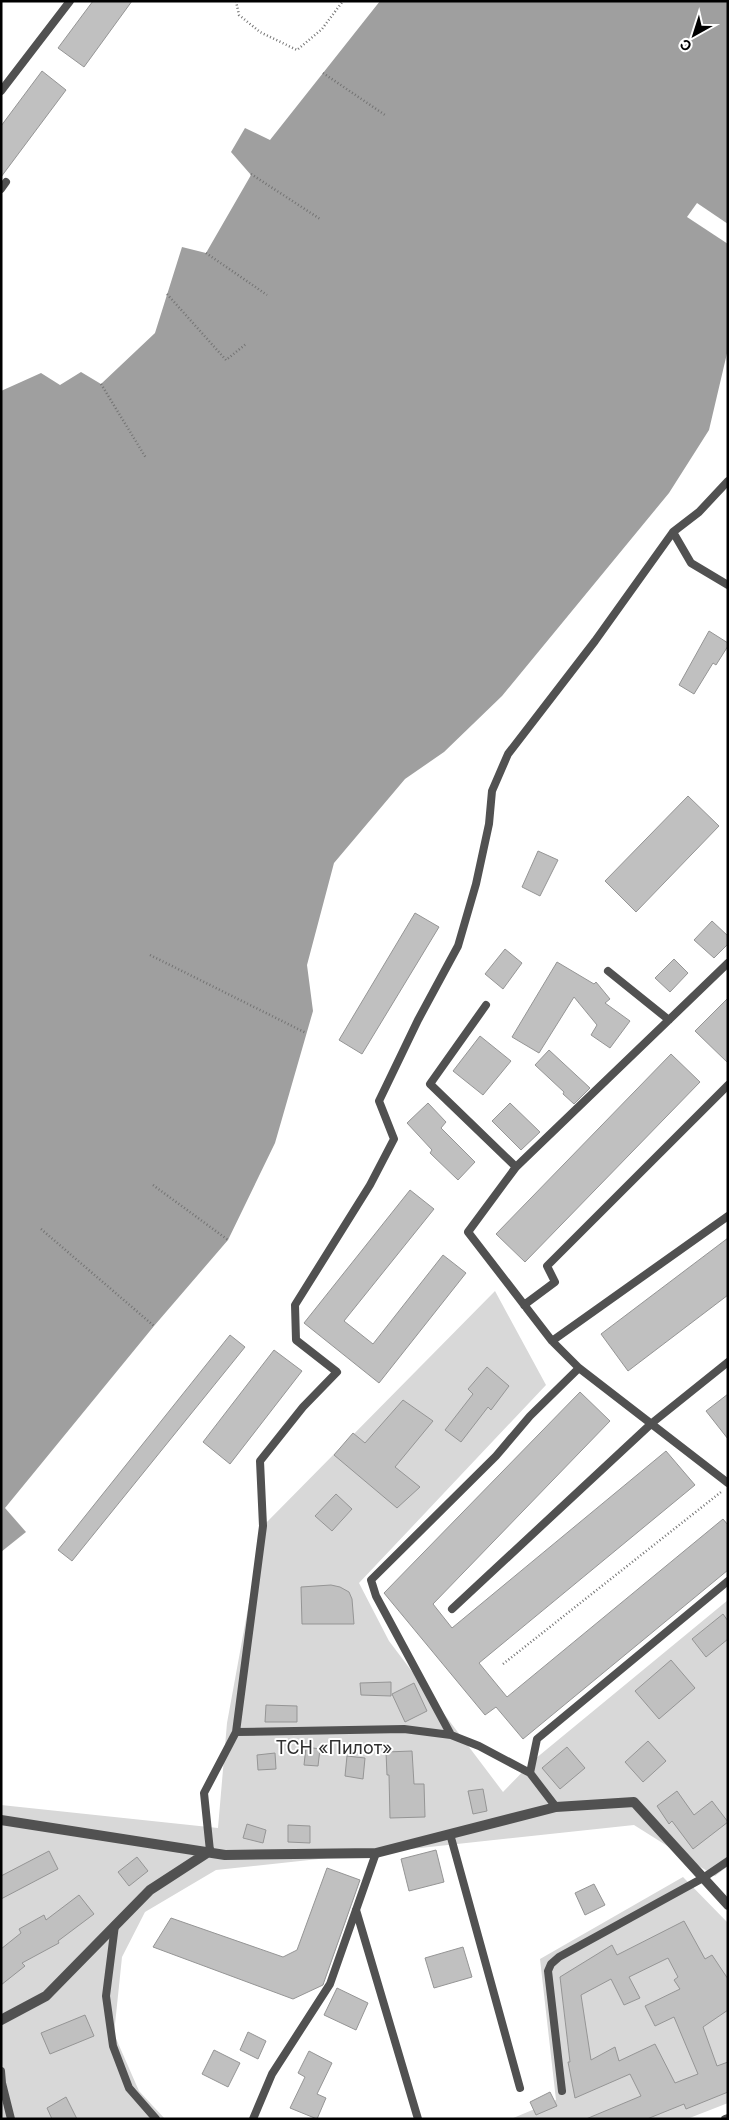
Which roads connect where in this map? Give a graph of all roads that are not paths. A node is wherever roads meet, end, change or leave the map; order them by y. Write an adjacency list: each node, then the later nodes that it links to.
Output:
1 (70, 1): 2 (lane)
2 (1, 91)
3 (728, 481): 4 (lane)
4 (673, 532): 5 (lane); 21 (lane)
5 (728, 585)
6 (728, 963): 9 (lane)
7 (608, 972): 9 (lane)
8 (486, 1004): 11 (lane)
9 (669, 1020): 11 (lane)
10 (728, 1085): 13 (lane)
11 (516, 1167): 13 (lane)
12 (728, 1216): 14 (lane)
13 (524, 1304): 14 (lane)
14 (552, 1341): 16 (lane)
15 (728, 1362): 17 (lane)
16 (579, 1368): 17 (lane); 22 (lane)
17 (652, 1423): 18 (lane); 20 (lane)
18 (728, 1484)
19 (728, 1581): 23 (lane)
20 (452, 1609)
21 (236, 1732): 22 (lane); 27 (lane)
22 (451, 1735): 23 (lane)
23 (530, 1772): 24 (lane)
24 (556, 1806): 26 (street); 30 (street)
25 (1, 1820): 27 (street)
26 (450, 1834): 28 (street); 36 (lane)
27 (210, 1851): 28 (street); 33 (street)
28 (376, 1853): 32 (lane)
29 (728, 1861): 30 (lane)
30 (703, 1878): 31 (street); 37 (lane)
31 (728, 1905)
32 (356, 1909): 40 (lane); 41 (lane)
33 (115, 1926): 34 (street); 39 (lane)
34 (1, 2020)
35 (1, 2071): 38 (lane)
36 (520, 2088)
37 (562, 2091)
38 (10, 2119)
39 (156, 2119)
40 (253, 2119)
41 (418, 2119)

